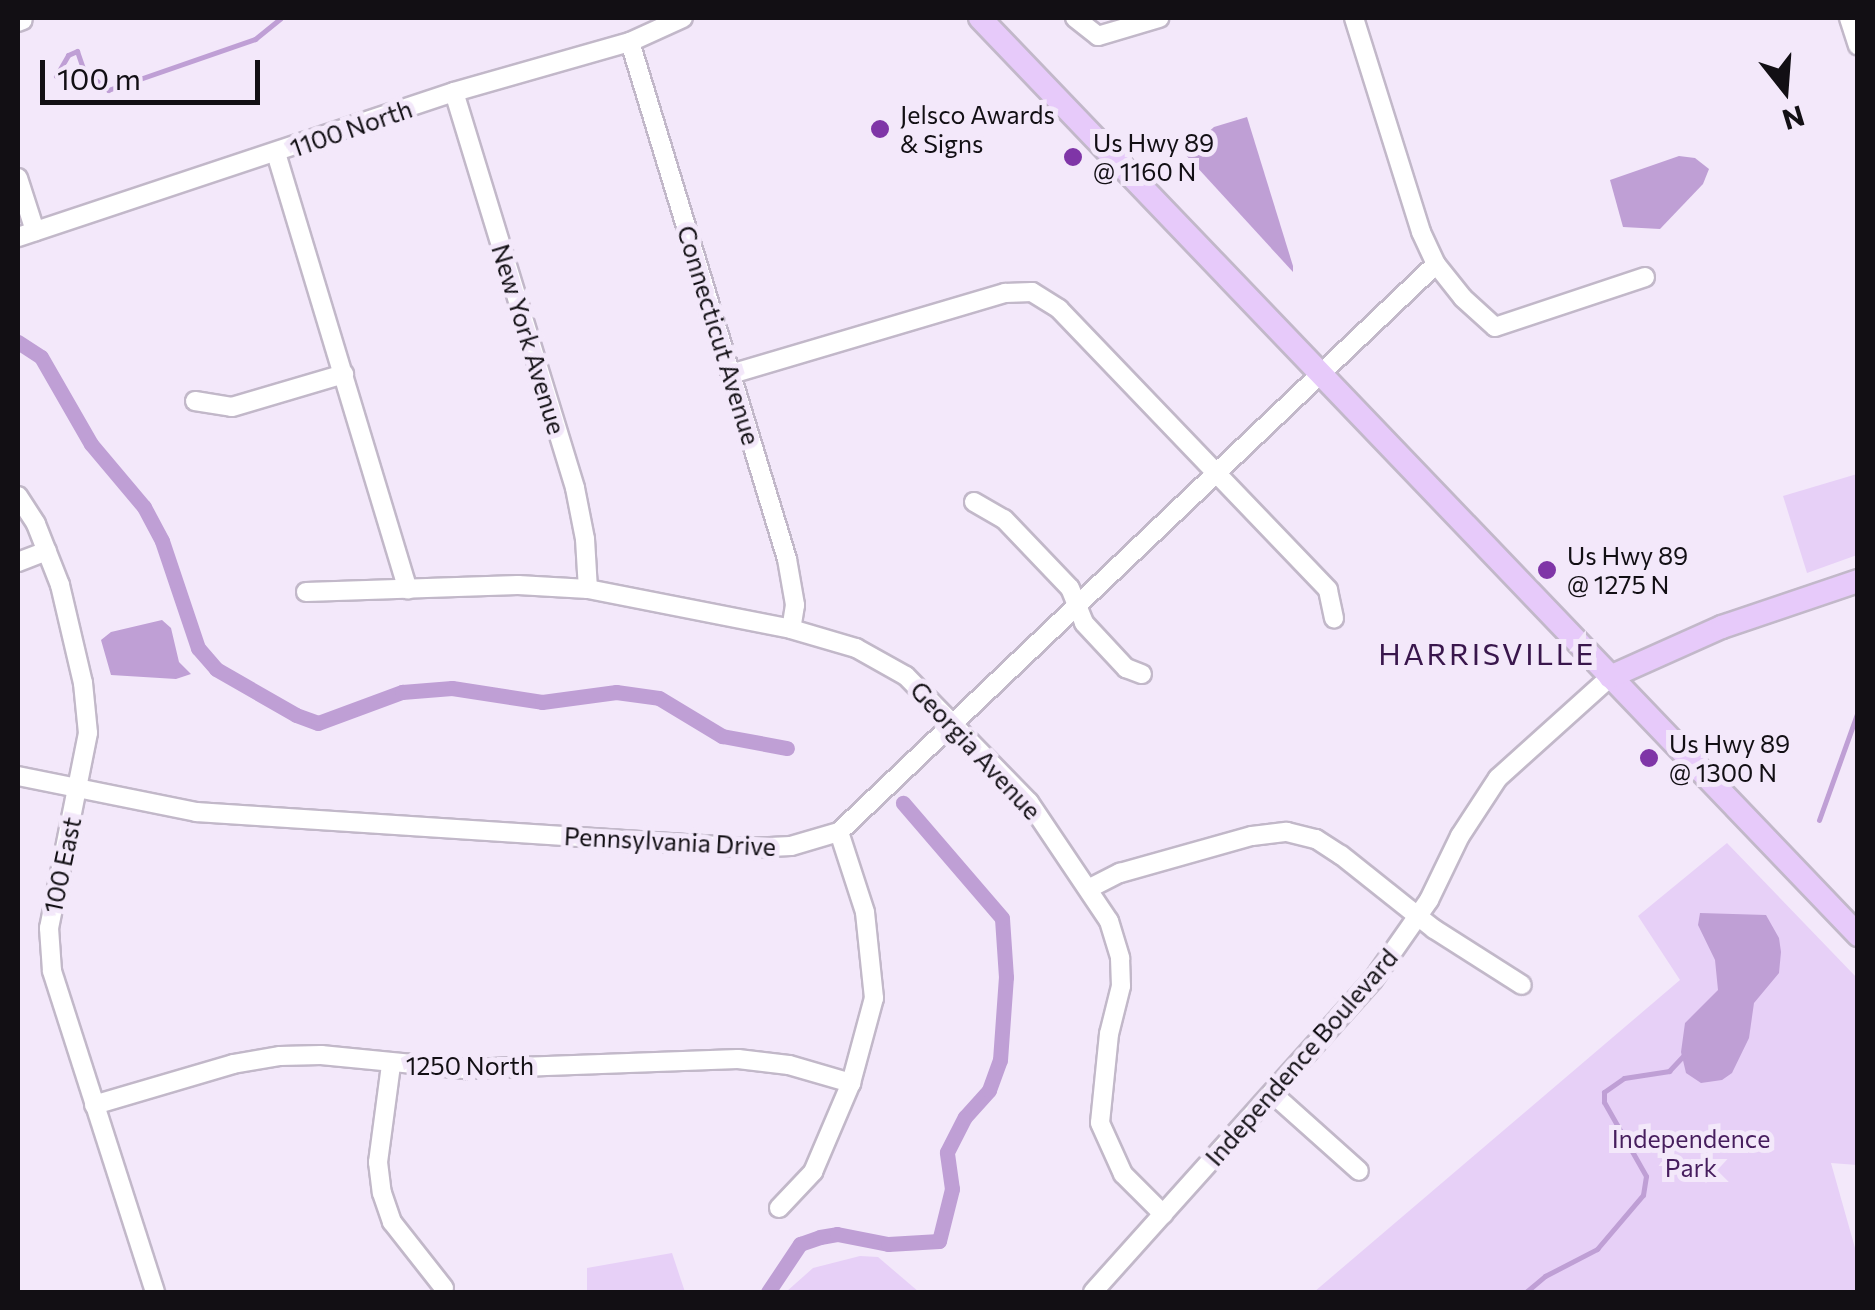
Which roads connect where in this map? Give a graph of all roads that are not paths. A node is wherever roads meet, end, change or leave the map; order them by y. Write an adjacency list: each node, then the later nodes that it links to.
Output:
1 (683, 18): 7 (street, 1100 North)
2 (980, 18): 15 (main road)
3 (1075, 18): 4 (street)
4 (1160, 18)
5 (1354, 18): 13 (street)
6 (1849, 18): 8 (street)
7 (630, 42): 9 (street, 1100 North); 17 (street, Connecticut Avenue)
8 (1858, 46)
9 (454, 92): 10 (street, 1100 North); 26 (street, New York Avenue)
10 (276, 153): 12 (street, 1100 North); 16 (street)
11 (18, 178): 12 (street)
12 (26, 234)
13 (1436, 264): 14 (street); 15 (street, Pennsylvania Drive)
14 (1644, 277)
15 (1320, 372): 19 (street, Pennsylvania Drive); 32 (main road)
16 (344, 374): 18 (street); 25 (street)
17 (732, 374): 19 (street); 30 (street, Connecticut Avenue)
18 (195, 402)
19 (1216, 472): 28 (street, Pennsylvania Drive); 29 (street)
20 (18, 496): 22 (street, 100 East)
21 (974, 502): 28 (street)
22 (47, 551): 23 (street); 35 (street, 100 East)
23 (18, 562)
24 (1858, 580): 32 (main road)
25 (408, 589): 26 (street, Georgia Avenue); 27 (street, Georgia Avenue)
26 (588, 589): 30 (street, Georgia Avenue)
27 (306, 592)
28 (1078, 606): 31 (street); 33 (street, Pennsylvania Drive)
29 (1334, 618)
30 (791, 629): 33 (street, Georgia Avenue)
31 (1142, 674)
32 (1610, 676): 38 (street, Independence Boulevard); 39 (main road)
33 (956, 724): 36 (street, Pennsylvania Drive); 37 (street, Georgia Avenue)
34 (18, 776): 35 (street, Pennsylvania Drive)
35 (80, 788): 36 (street, Pennsylvania Drive); 44 (street, 100 East)
36 (838, 832): 42 (street)
37 (1090, 888): 38 (street); 47 (street, Georgia Avenue)
38 (1418, 917): 40 (street); 43 (street, Independence Boulevard)
39 (1858, 935)
40 (1522, 985)
41 (391, 1064): 42 (street, 1250 North); 44 (street, 1250 North); 48 (street)
42 (851, 1083): 46 (street)
43 (1272, 1094): 45 (street); 47 (street, Independence Boulevard)
44 (94, 1105): 49 (street, 100 East)
45 (1359, 1171)
46 (779, 1208)
47 (1163, 1214): 50 (street, Independence Boulevard)
48 (444, 1288)
49 (155, 1292)
50 (1093, 1292)

